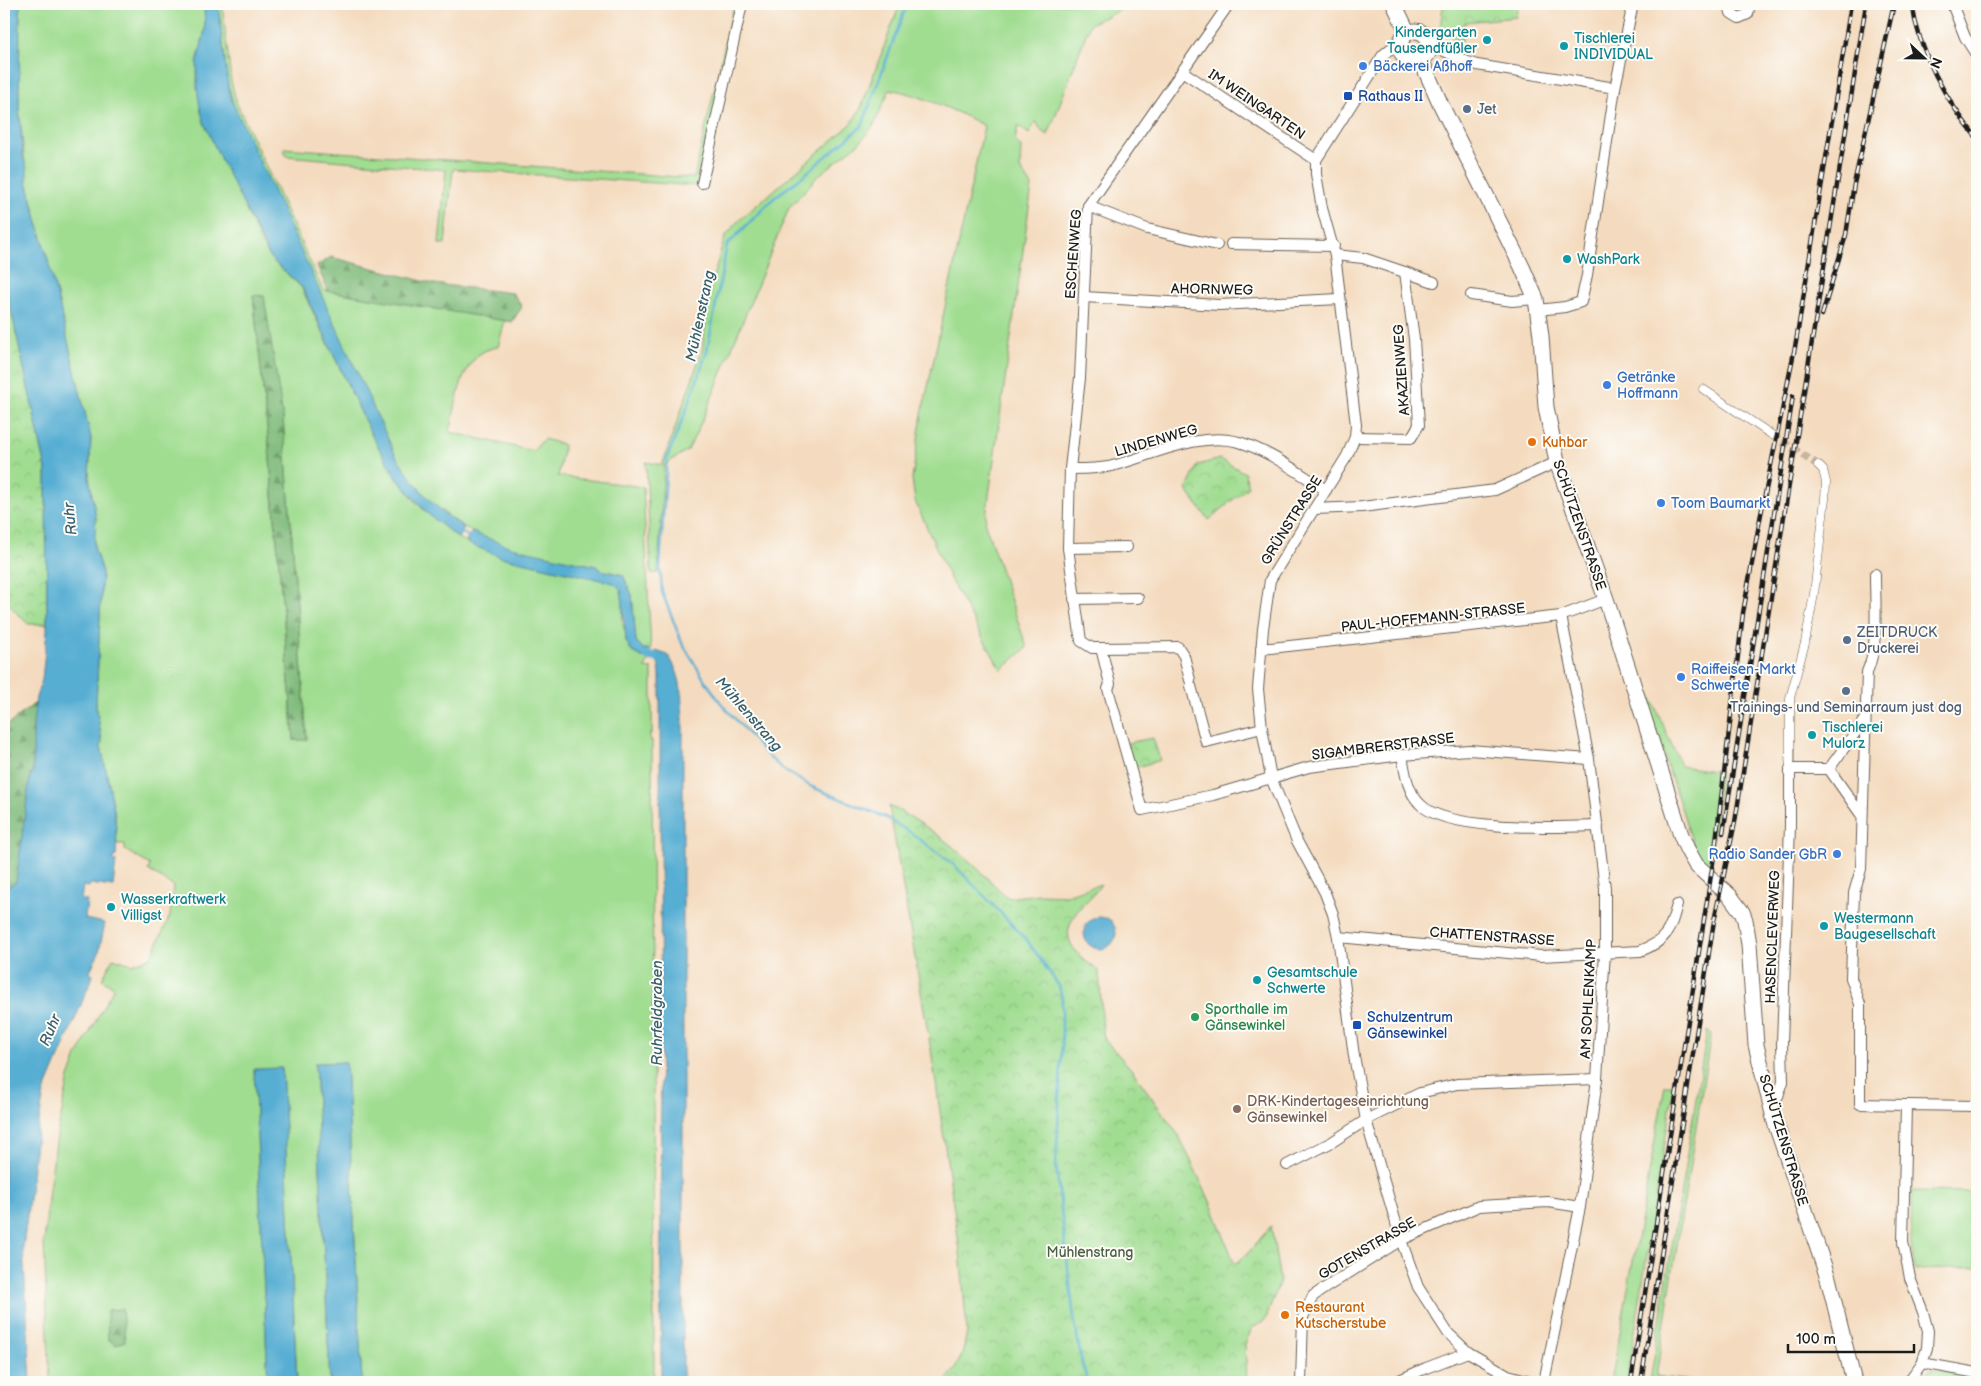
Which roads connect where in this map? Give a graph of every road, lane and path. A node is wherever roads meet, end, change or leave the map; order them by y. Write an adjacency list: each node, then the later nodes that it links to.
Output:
1 (742, 4): 16 (street)
2 (1229, 4): 13 (street, ESCHENWEG)
3 (1394, 4): 8 (main road)
4 (1633, 4): 14 (street)
5 (1729, 4): 6 (street)
6 (1750, 4)
7 (1952, 4): 11 (street)
8 (1408, 33): 9 (main road); 10 (main road)
9 (1430, 46): 12 (main road); 14 (street)
10 (1400, 48): 12 (main road); 15 (street)
11 (1977, 56)
12 (1421, 60): 26 (main road, SCHÜTZENSTRASSE)
13 (1182, 71): 15 (street, IM WEINGARTEN); 17 (street, ESCHENWEG)
14 (1615, 88): 26 (street)
15 (1316, 160): 20 (street, GRÜNSTRASSE)
16 (702, 183)
17 (1088, 206): 19 (street); 24 (street, ESCHENWEG)
18 (1230, 244): 20 (street)
19 (1217, 245)
20 (1334, 250): 21 (street); 25 (street, GRÜNSTRASSE)
21 (1405, 272): 22 (street); 29 (street, AKAZIENWEG)
22 (1434, 282)
23 (1471, 295): 26 (street)
24 (1084, 297): 25 (street, AHORNWEG); 32 (street, ESCHENWEG)
25 (1340, 299): 29 (street, GRÜNSTRASSE)
26 (1537, 305): 30 (main road, SCHÜTZENSTRASSE)
27 (1703, 389): 28 (street)
28 (1772, 435)
29 (1355, 437): 33 (street, GRÜNSTRASSE)
30 (1557, 462): 34 (street); 40 (main road, SCHÜTZENSTRASSE)
31 (1818, 465): 48 (street, HASENCLEVERWEG)
32 (1070, 470): 33 (street, LINDENWEG); 36 (street, ESCHENWEG)
33 (1326, 490): 34 (street, GRÜNSTRASSE)
34 (1314, 510): 43 (street, GRÜNSTRASSE)
35 (1128, 547): 36 (street)
36 (1068, 548): 39 (street, ESCHENWEG)
37 (1875, 574): 44 (street)
38 (1138, 598): 39 (street)
39 (1074, 599): 42 (street, ESCHENWEG)
40 (1606, 600): 41 (street, PAUL-HOFFMANN-STRASSE); 57 (main road, SCHÜTZENSTRASSE)
41 (1561, 616): 43 (street, PAUL-HOFFMANN-STRASSE); 47 (street, AM SOHLENKAMP)
42 (1102, 648): 45 (street, ESCHENWEG); 50 (street, SIGAMBRERSTRASSE)
43 (1261, 649): 45 (street, GRÜNSTRASSE)
44 (1865, 718): 49 (street); 51 (street)
45 (1262, 728): 50 (street, GRÜNSTRASSE)
46 (1402, 754): 47 (street, SIGAMBRERSTRASSE); 50 (street, SIGAMBRERSTRASSE); 52 (street)
47 (1589, 759): 52 (street, AM SOHLENKAMP)
48 (1790, 769): 49 (street); 57 (street, HASENCLEVERWEG)
49 (1829, 769): 51 (street)
50 (1271, 778): 54 (street, GRÜNSTRASSE)
51 (1862, 816): 58 (street)
52 (1598, 826): 55 (street, AM SOHLENKAMP)
53 (1677, 904): 55 (street, CHATTENSTRASSE)
54 (1338, 937): 55 (street, CHATTENSTRASSE); 60 (street, GRÜNSTRASSE)
55 (1605, 952): 56 (street, AM SOHLENKAMP)
56 (1597, 1079): 60 (street); 62 (street, AM SOHLENKAMP)
57 (1770, 1102): 71 (main road, SCHÜTZENSTRASSE)
58 (1906, 1105): 59 (street); 65 (street)
59 (1977, 1106)
60 (1366, 1120): 61 (street); 63 (street, GRÜNSTRASSE)
61 (1287, 1166)
62 (1580, 1207): 63 (street, GOTENSTRASSE); 70 (street, AM SOHLENKAMP)
63 (1402, 1240): 64 (street, GRÜNSTRASSE); 67 (street, GOTENSTRASSE)
64 (1468, 1352): 68 (street); 69 (street, GRÜNSTRASSE)
65 (1922, 1363): 66 (street); 72 (street)
66 (1977, 1373)
67 (1301, 1382)
68 (1395, 1382)
69 (1534, 1382)
70 (1544, 1382)
71 (1854, 1382)
72 (1908, 1382)

